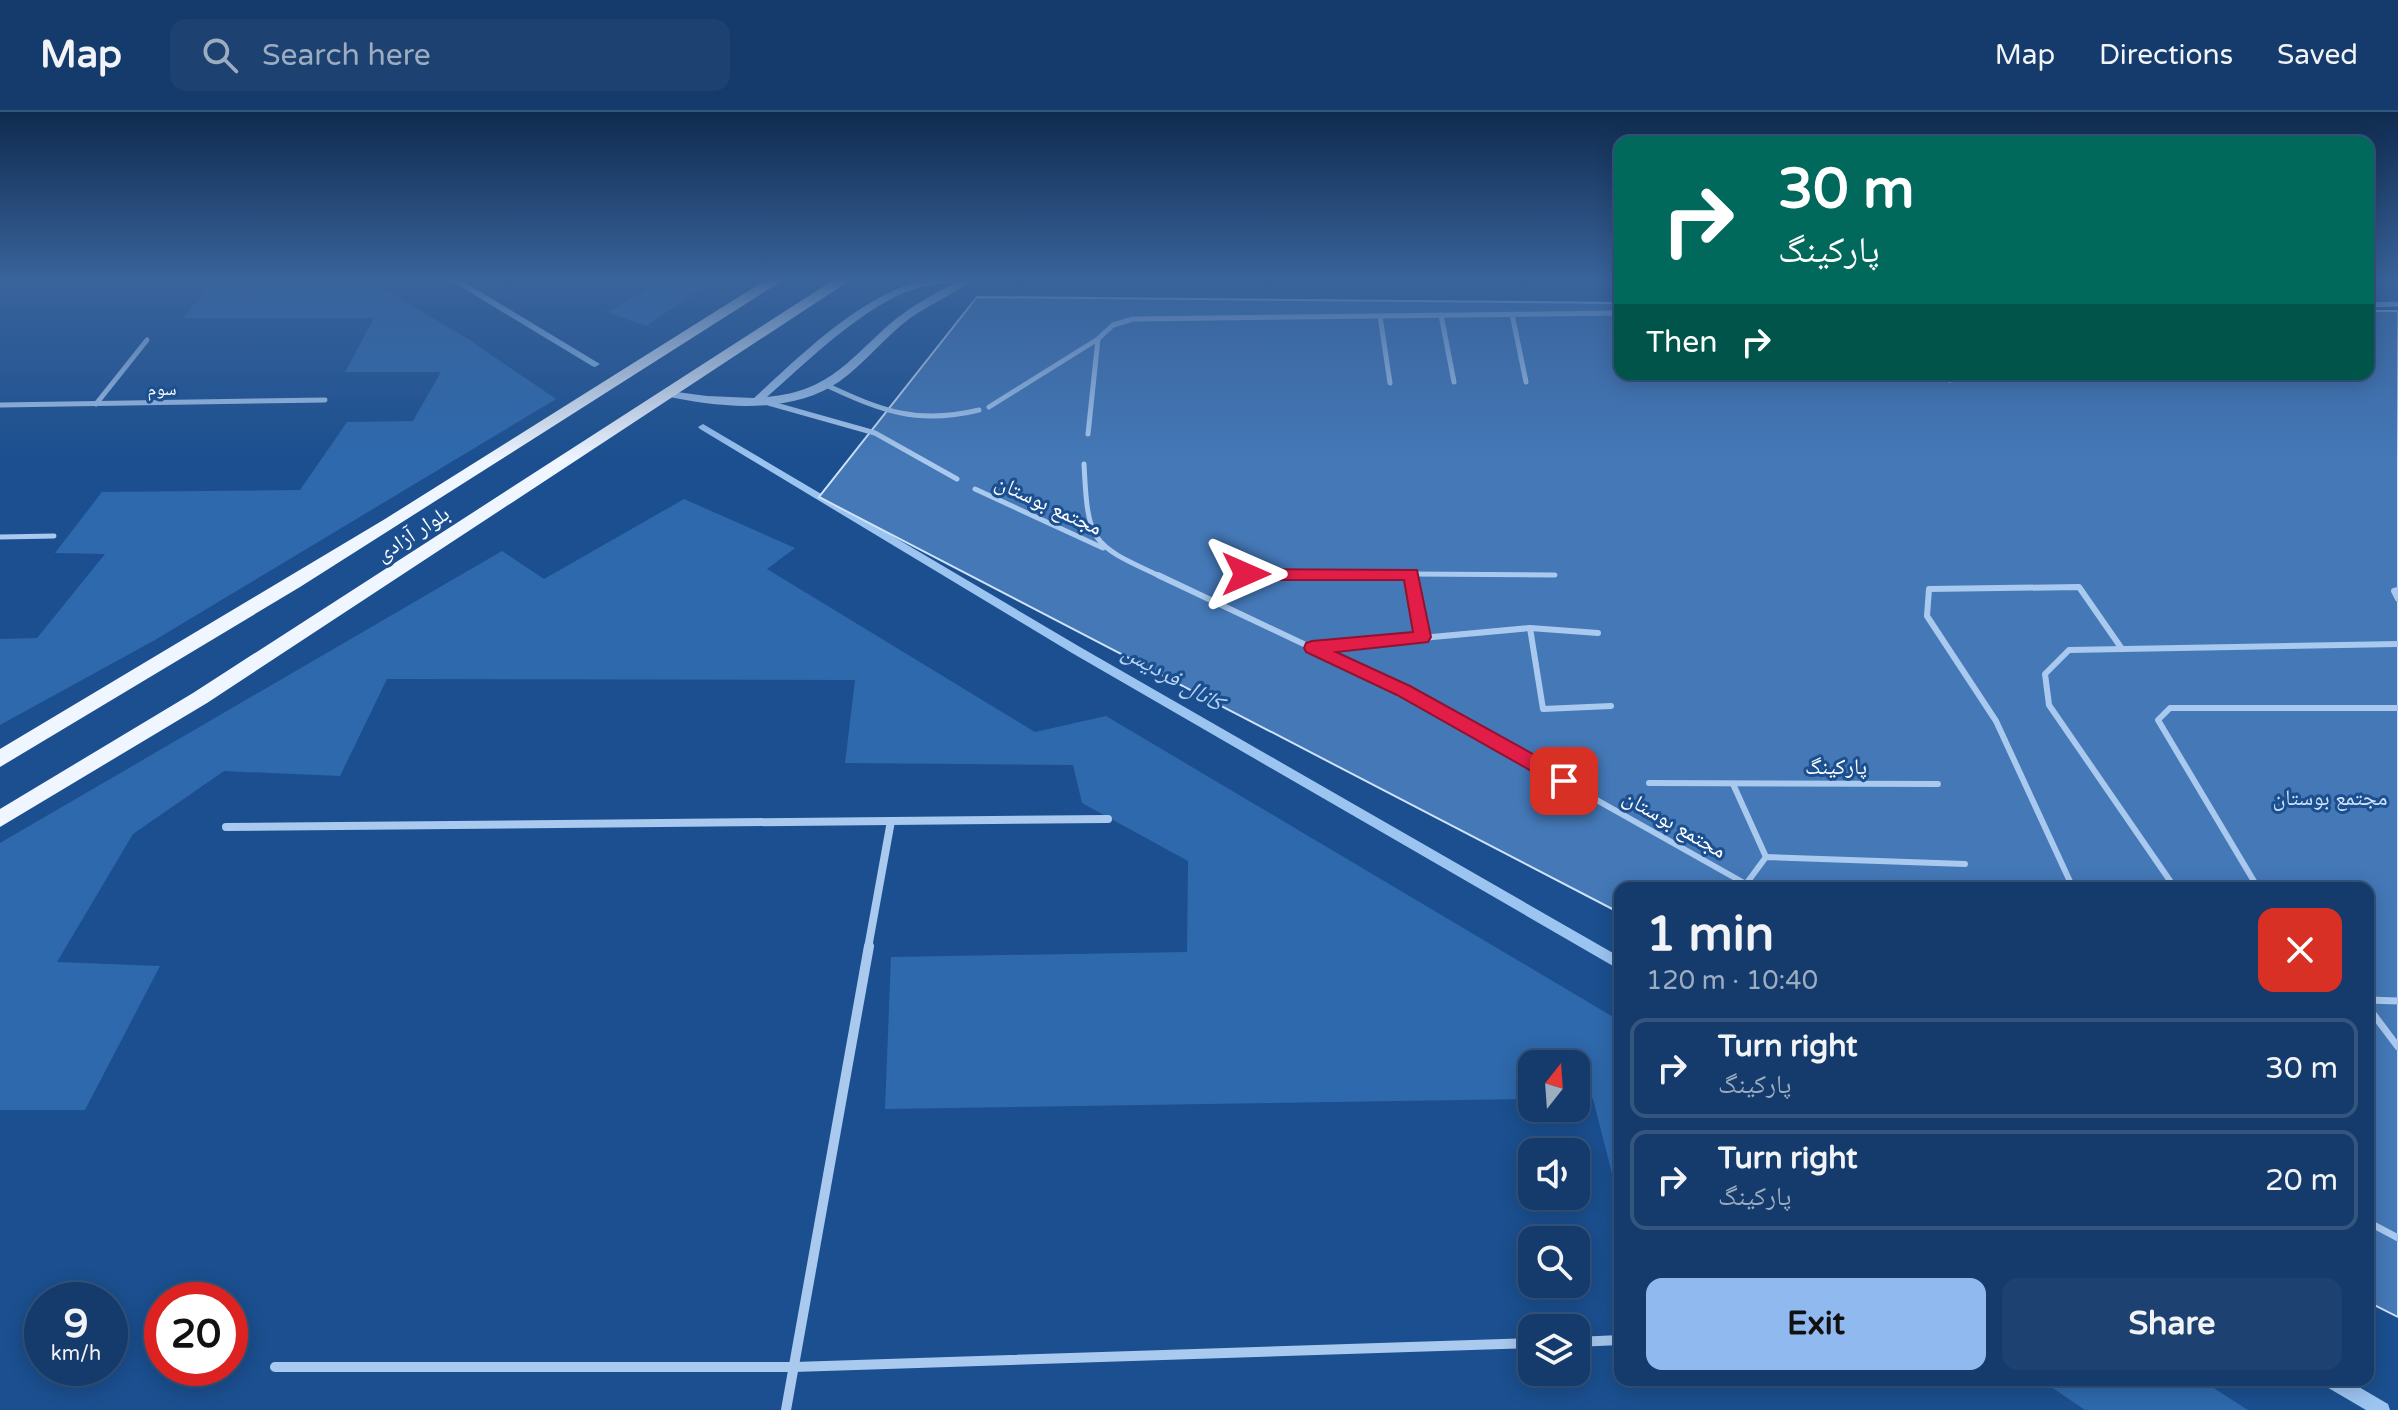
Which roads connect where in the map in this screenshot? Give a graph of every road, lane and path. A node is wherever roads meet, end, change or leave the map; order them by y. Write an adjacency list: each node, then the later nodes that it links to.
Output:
1 (1098, 339): 22 (lane)
2 (147, 340): 18 (lane)
3 (683, 340): 42 (main road, بلوار آزادی)
4 (752, 340): 15 (main road, بلوار آزادی)
5 (828, 340): 17 (street)
6 (878, 340): 14 (street)
7 (1097, 340): 20 (lane)
8 (1384, 340): 13 (lane)
9 (1446, 340): 11 (lane)
10 (1517, 340): 12 (lane)
11 (1454, 382)
12 (1526, 382)
13 (1390, 383)
14 (826, 385): 17 (street); 21 (lane)
15 (669, 394): 17 (street); 46 (main road, بلوار آزادی)
16 (325, 400): 18 (lane, سوم)
17 (758, 400): 24 (lane)
18 (96, 404): 19 (lane, سوم)
19 (0, 405)
20 (989, 407)
21 (979, 410)
22 (1088, 434)
23 (1084, 464): 28 (lane, مجتمع بوستان)
24 (957, 479)
25 (975, 489): 28 (lane, مجتمع بوستان)
26 (54, 536): 27 (lane)
27 (0, 537)
28 (1107, 551): 38 (lane, مجتمع بوستان)
29 (1246, 574): 30 (lane)
30 (1411, 574): 31 (lane); 36 (lane)
31 (1555, 575)
32 (2398, 590): 33 (lane)
33 (2398, 599)
34 (1530, 628): 35 (lane); 36 (lane); 40 (lane)
35 (1598, 633)
36 (1422, 637): 38 (lane)
37 (2398, 644): 39 (lane)
38 (1312, 648): 52 (lane, مجتمع بوستان)
39 (2122, 649): 54 (lane); 55 (lane)
40 (1611, 706)
41 (2398, 708): 56 (lane)
42 (0, 759)
43 (1649, 783): 44 (lane, پارکینگ)
44 (1733, 784): 45 (lane, پارکینگ); 50 (lane)
45 (1938, 784)
46 (0, 819)
47 (1108, 819): 48 (street)
48 (891, 821): 49 (street); 67 (street)
49 (226, 827)
50 (1766, 857): 51 (lane); 53 (lane)
51 (1965, 864)
52 (1743, 882)
53 (1752, 882)
54 (2070, 882)
55 (2171, 882)
56 (2254, 882)
57 (2374, 1000): 58 (lane)
58 (2398, 1001)
59 (2374, 1015): 60 (lane)
60 (2398, 1047)
61 (2374, 1225): 62 (lane)
62 (2398, 1238)
63 (1614, 1340): 64 (street)
64 (1590, 1341)
65 (1518, 1343): 67 (street)
66 (275, 1367): 67 (street)
67 (794, 1367): 68 (street)
68 (786, 1410)

